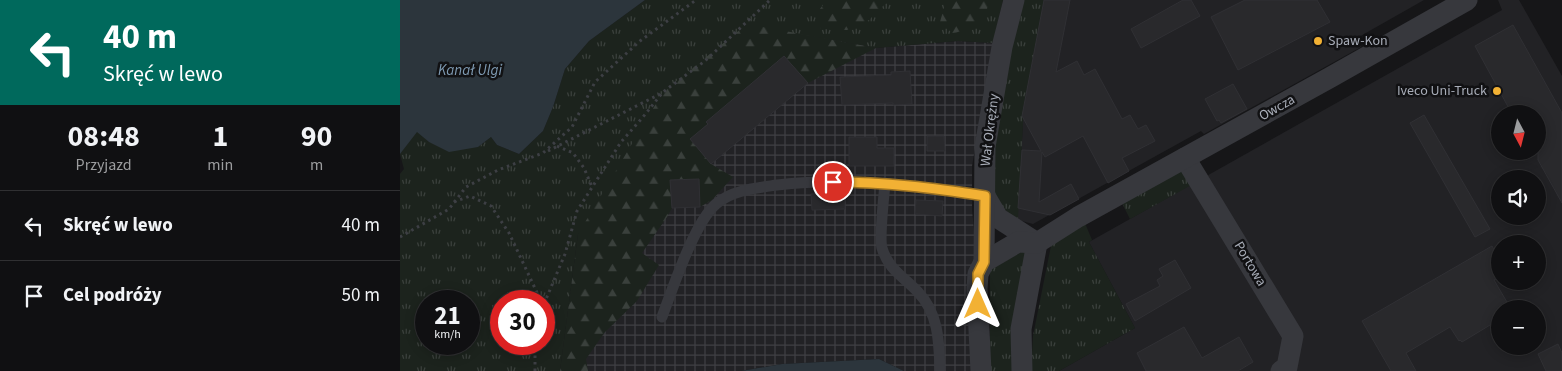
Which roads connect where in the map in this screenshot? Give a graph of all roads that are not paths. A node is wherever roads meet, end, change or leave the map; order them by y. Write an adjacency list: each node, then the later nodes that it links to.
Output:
1 (1014, 0): 5 (street, Wał Okrężny)
2 (1467, 0): 3 (street, Owcza)
3 (1185, 158): 6 (street, Owcza); 12 (street, Portowa)
4 (885, 183): 5 (lane); 8 (lane); 9 (lane)
5 (985, 196): 6 (street); 7 (street, Wał Okrężny)
6 (1037, 243): 7 (street); 11 (street)
7 (984, 262): 10 (street, Wał Okrężny)
8 (662, 317)
9 (940, 371)
10 (981, 371)
11 (1022, 371)
12 (1281, 371)

